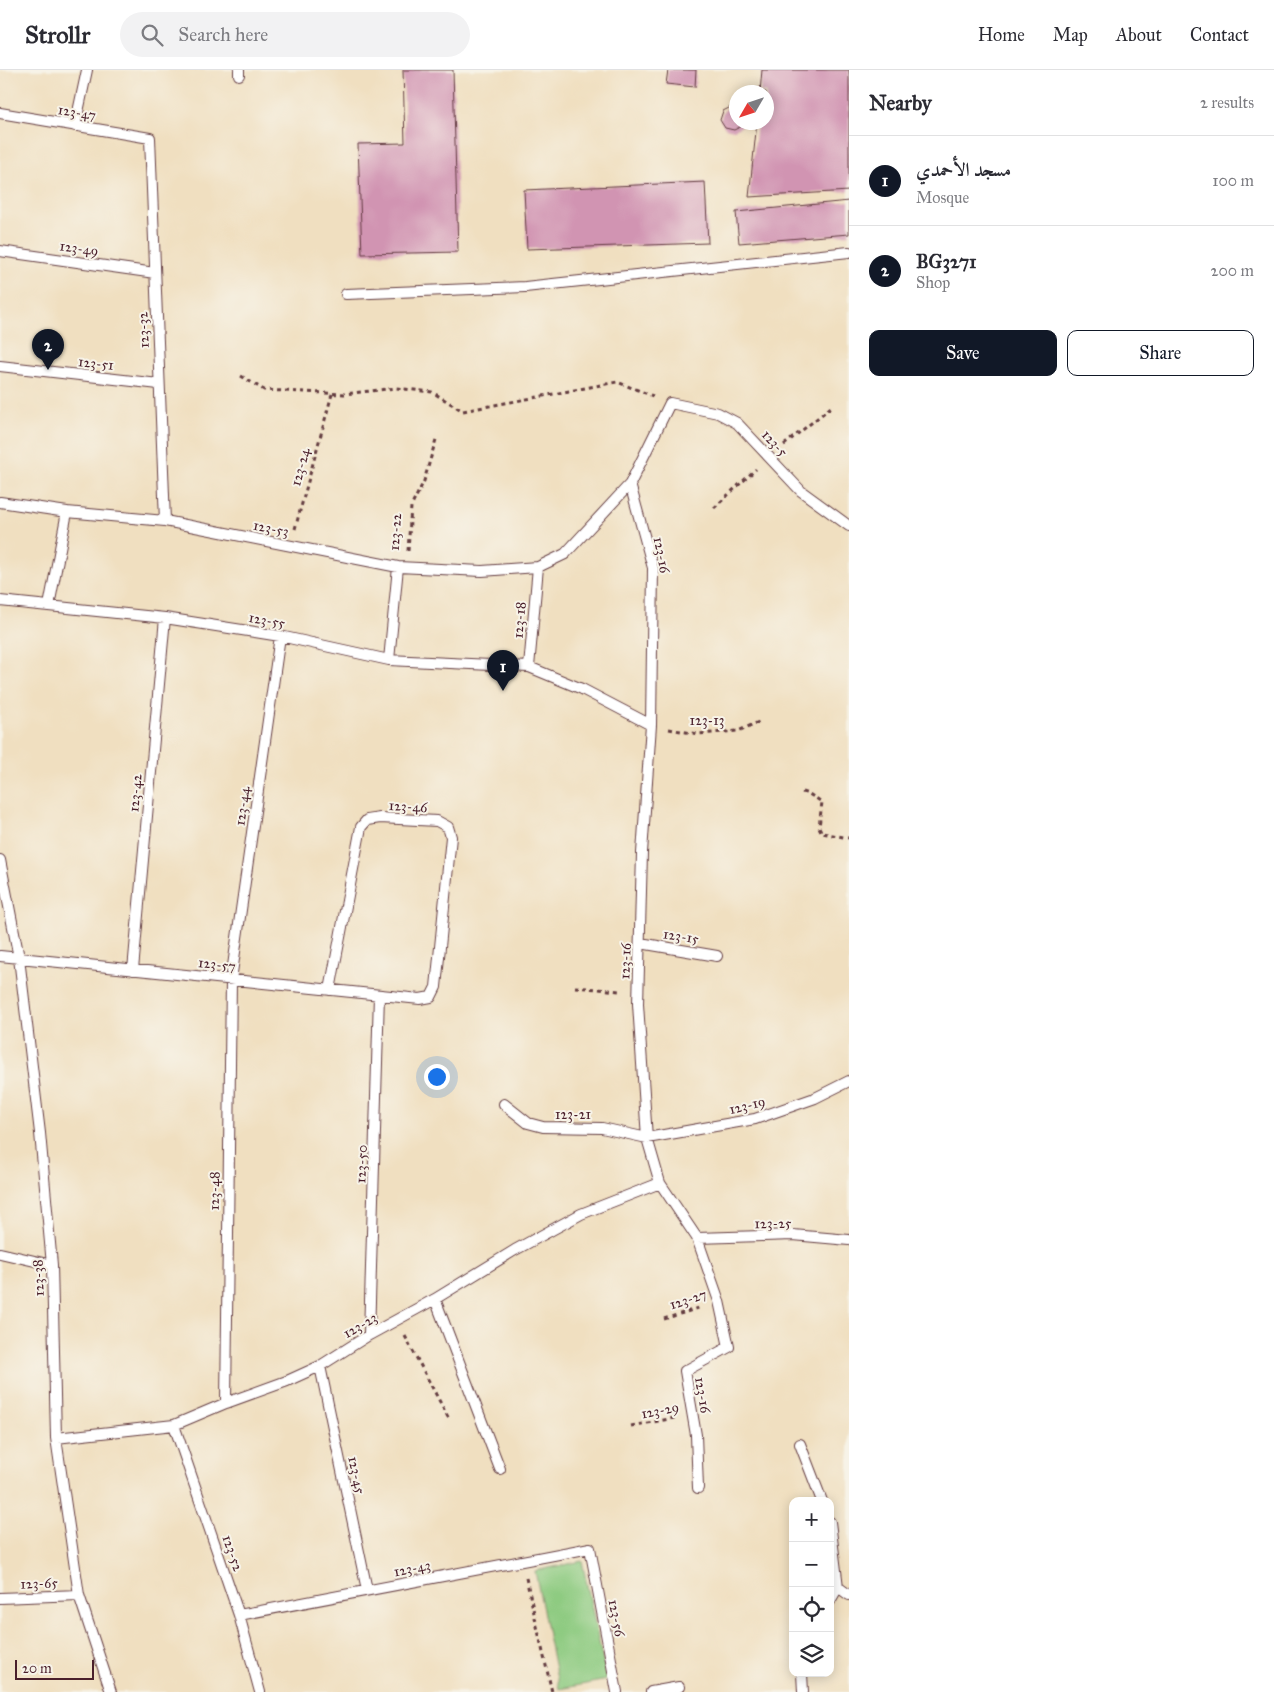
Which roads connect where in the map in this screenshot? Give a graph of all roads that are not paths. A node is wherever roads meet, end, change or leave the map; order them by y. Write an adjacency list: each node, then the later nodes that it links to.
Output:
1 (87, 70): 3 (lane)
2 (0, 113): 3 (lane, 123-47)
3 (75, 126): 4 (lane, 123-47)
4 (150, 138): 7 (lane, 123-32)
5 (0, 251): 7 (lane, 123-49)
6 (849, 252): 8 (lane)
7 (155, 273): 10 (lane, 123-32)
8 (346, 294)
9 (0, 366): 10 (lane, 123-51)
10 (159, 384): 14 (lane, 123-32)
11 (630, 484): 15 (lane, 123-5); 17 (lane); 24 (lane, 123-16)
12 (0, 502): 13 (lane, 123-53)
13 (66, 512): 14 (lane, 123-53); 19 (lane)
14 (164, 521): 16 (lane, 123-53)
15 (849, 526)
16 (398, 567): 17 (lane, 123-53); 22 (lane, 123-22)
17 (538, 567): 23 (lane, 123-18)
18 (0, 601): 19 (lane, 123-55)
19 (49, 606): 20 (lane, 123-55)
20 (165, 618): 21 (lane, 123-55); 30 (lane, 123-42)
21 (280, 636): 22 (lane, 123-55); 31 (lane, 123-44)
22 (389, 660): 23 (lane, 123-55)
23 (529, 667): 24 (lane)
24 (651, 725): 26 (lane, 123-16)
25 (0, 860): 29 (lane, 123-38)
26 (640, 944): 28 (lane, 123-15); 37 (lane, 123-16)
27 (0, 956): 29 (lane, 123-57)
28 (717, 956)
29 (19, 958): 30 (lane, 123-57); 42 (lane, 123-38)
30 (133, 970): 31 (lane, 123-57)
31 (230, 980): 32 (lane, 123-57); 46 (lane, 123-48)
32 (330, 990): 33 (lane, 123-57); 34 (lane, 123-46)
33 (380, 995): 34 (lane, 123-57); 44 (lane, 123-50)
34 (431, 996)
35 (849, 1082): 37 (lane, 123-19)
36 (504, 1104): 37 (lane, 123-21)
37 (647, 1138): 38 (lane, 123-16)
38 (660, 1183): 39 (lane, 123-16); 43 (lane, 123-23)
39 (696, 1238): 40 (lane, 123-25); 51 (lane, 123-16)
40 (849, 1240)
41 (0, 1253): 42 (lane)
42 (52, 1265): 48 (lane, 123-38)
43 (435, 1299): 44 (lane, 123-23); 50 (lane)
44 (369, 1335): 45 (lane, 123-23)
45 (320, 1366): 46 (lane, 123-23); 56 (lane, 123-45)
46 (226, 1403): 47 (lane, 123-23)
47 (174, 1425): 48 (lane, 123-23); 61 (lane, 123-52)
48 (56, 1438): 59 (lane, 123-38)
49 (800, 1444): 52 (lane)
50 (500, 1469)
51 (698, 1488)
52 (820, 1497)
53 (832, 1542): 55 (lane)
54 (590, 1548): 56 (lane, 123-43); 66 (lane, 123-56)
55 (838, 1587): 57 (lane); 58 (lane)
56 (367, 1590): 61 (lane, 123-43)
57 (834, 1594)
58 (849, 1595)
59 (79, 1596): 60 (lane, 123-65); 64 (lane, 123-38)
60 (0, 1598)
61 (239, 1615): 65 (lane, 123-52)
62 (802, 1677): 68 (lane)
63 (679, 1687): 67 (lane)
64 (111, 1692)
65 (260, 1692)
66 (617, 1692)
67 (651, 1692)
68 (802, 1692)

